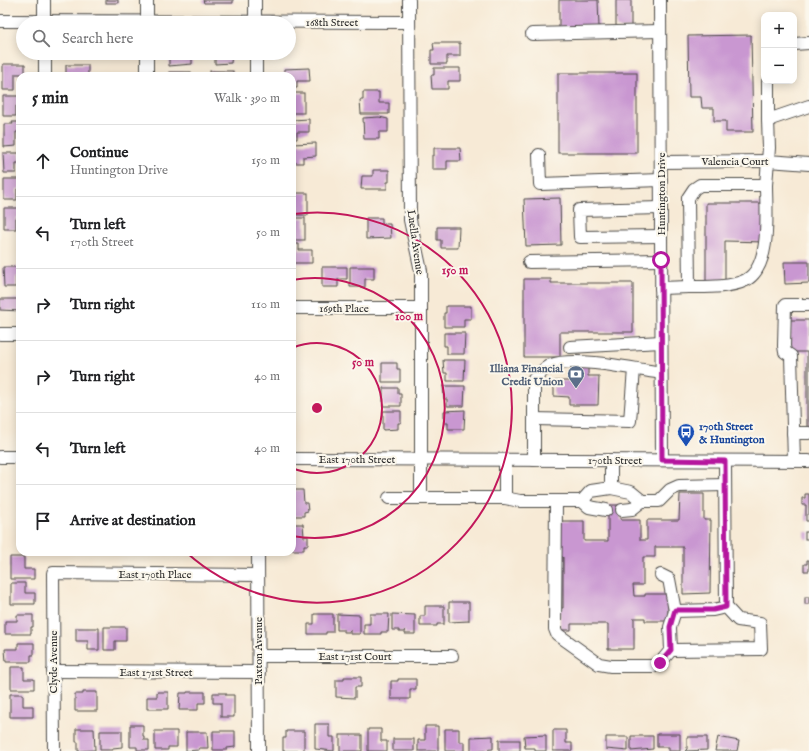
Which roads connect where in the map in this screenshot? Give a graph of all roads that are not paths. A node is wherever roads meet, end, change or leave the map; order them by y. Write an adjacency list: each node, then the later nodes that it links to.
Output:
1 (44, 0): 6 (street)
2 (147, 0): 7 (street)
3 (255, 0): 8 (street)
4 (409, 0): 11 (street, Luella Avenue)
5 (660, 0): 13 (street, Huntington Drive)
6 (44, 16)
7 (147, 16)
8 (255, 16)
9 (0, 21): 10 (street, 168th Street)
10 (16, 21)
11 (410, 22): 12 (street, 168th Street); 40 (street, Luella Avenue)
12 (296, 23)
13 (660, 31): 14 (street); 28 (street, Huntington Drive)
14 (532, 34)
15 (809, 43): 16 (street)
16 (797, 44)
17 (44, 60): 20 (street)
18 (147, 60): 21 (street)
19 (256, 60): 22 (street)
20 (45, 72)
21 (147, 72)
22 (256, 72)
23 (768, 84): 25 (street)
24 (809, 106): 25 (street)
25 (768, 120): 27 (street)
26 (539, 155): 30 (street)
27 (768, 161): 28 (street, Valencia Court); 29 (street, Valencia Court); 31 (street)
28 (661, 162): 30 (street, Huntington Drive)
29 (809, 164)
30 (661, 180): 32 (street, Huntington Drive)
31 (766, 185): 36 (street); 36 (street)
32 (661, 208): 33 (street, Huntington Drive); 33 (street)
33 (661, 236): 34 (street, Huntington Drive)
34 (661, 260): 35 (street); 37 (street, Huntington Drive)
35 (529, 262)
36 (689, 287): 37 (street)
37 (661, 288): 43 (street, Huntington Drive)
38 (809, 305): 48 (street)
39 (296, 308): 40 (street, 169th Place)
40 (421, 308): 53 (street, Luella Avenue)
41 (0, 334): 42 (street)
42 (16, 334)
43 (661, 342): 44 (street); 46 (street, Huntington Drive)
44 (570, 347)
45 (634, 368): 46 (street); 47 (street); 47 (street)
46 (661, 373): 57 (street, Huntington Drive)
47 (534, 419): 55 (street)
48 (793, 433): 49 (street); 59 (street)
49 (809, 433)
50 (0, 457): 51 (street)
51 (16, 457)
52 (296, 459): 53 (street, East 170th Street)
53 (422, 460): 54 (street, 170th Street); 64 (street, Luella Avenue)
54 (505, 460): 55 (street, 170th Street); 65 (street)
55 (534, 460): 56 (street, 170th Street)
56 (610, 460): 57 (street, 170th Street); 62 (street)
57 (662, 460): 58 (street, 170th Street)
58 (725, 461): 59 (street, 170th Street); 61 (street)
59 (794, 461): 60 (street, 170th Street)
60 (809, 461)
61 (725, 485): 68 (street); 75 (street)
62 (610, 488): 67 (street); 68 (street)
63 (389, 498): 64 (street)
64 (421, 498): 65 (street)
65 (505, 498): 66 (street)
66 (556, 501): 67 (street); 77 (street)
67 (582, 501): 69 (street)
68 (642, 501): 70 (street)
69 (606, 510)
70 (622, 510)
71 (258, 556): 73 (street, Paxton Avenue)
72 (53, 573): 73 (street, East 170th Place); 80 (street, Clyde Avenue)
73 (258, 575): 78 (street, Paxton Avenue)
74 (661, 575): 76 (street)
75 (726, 607): 76 (street); 77 (street)
76 (675, 610): 77 (street)
77 (671, 650)
78 (258, 656): 79 (street, East 171st Court); 81 (street, Paxton Avenue)
79 (452, 656)
80 (54, 671): 81 (street, East 171st Street); 82 (street, Clyde Avenue)
81 (258, 672): 83 (street, Paxton Avenue)
82 (54, 751)
83 (259, 751)

